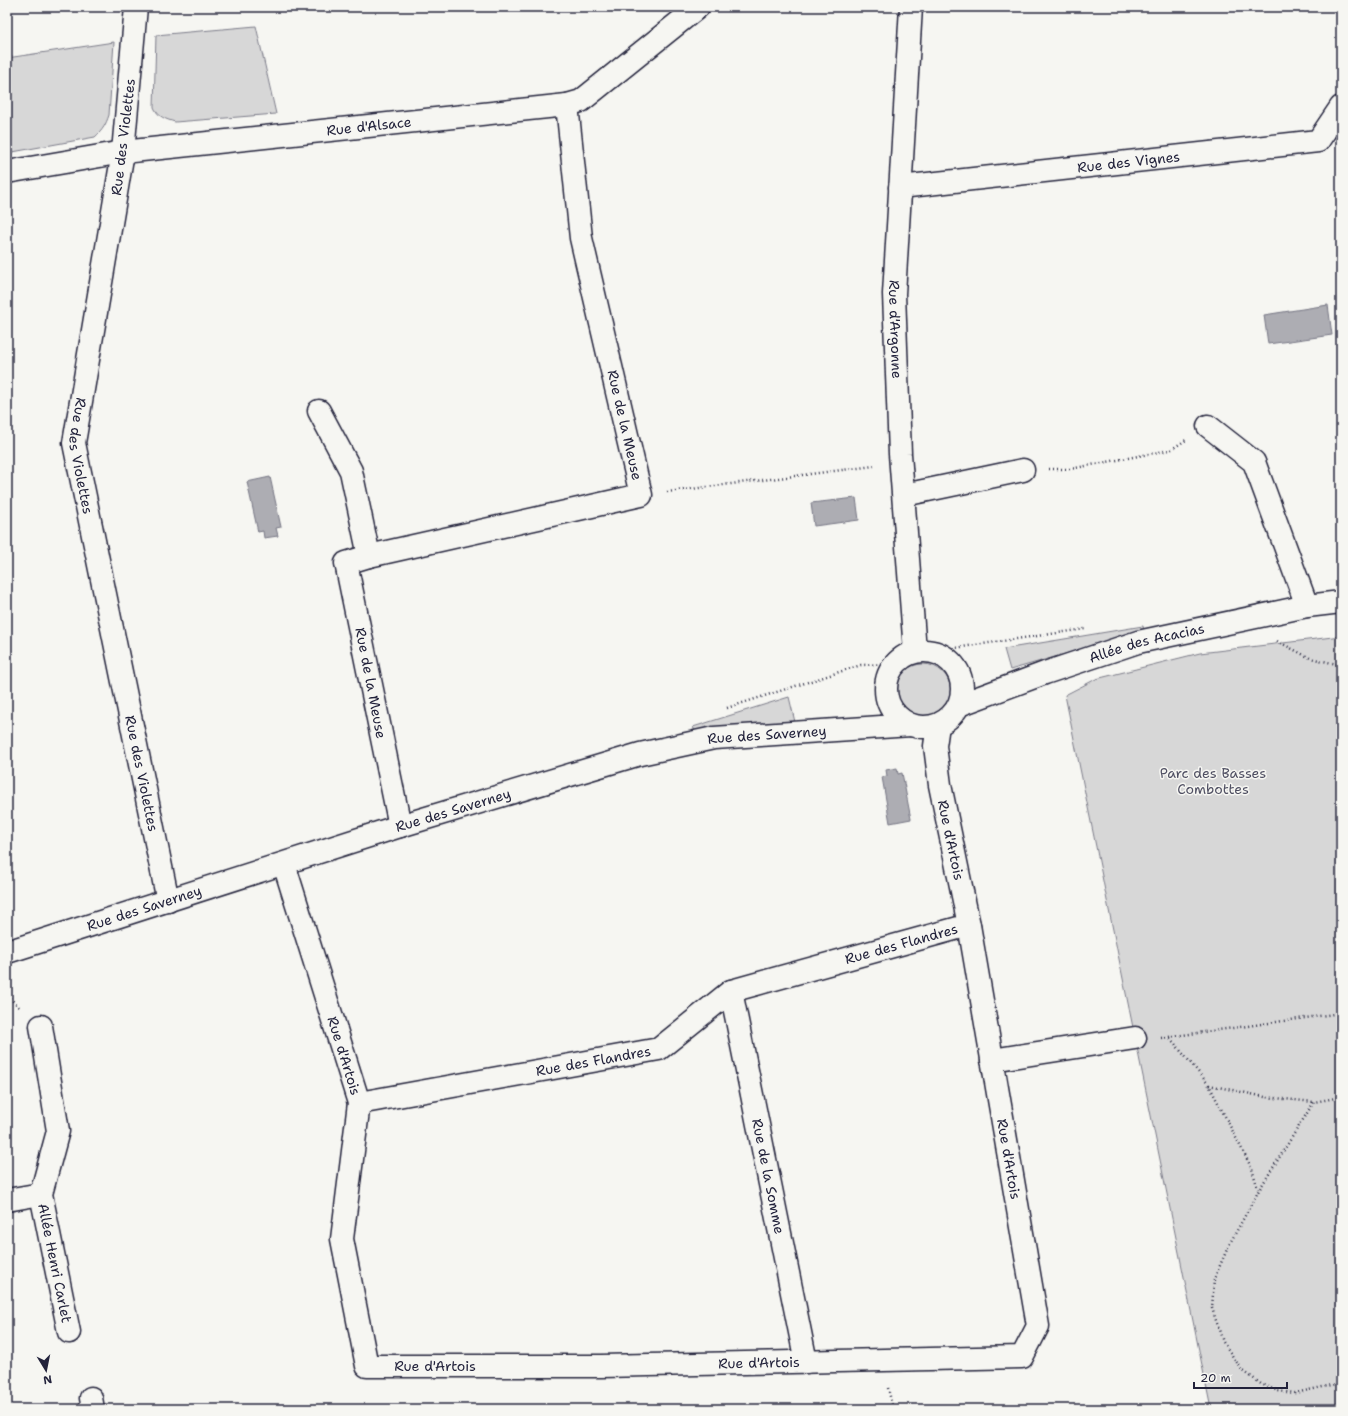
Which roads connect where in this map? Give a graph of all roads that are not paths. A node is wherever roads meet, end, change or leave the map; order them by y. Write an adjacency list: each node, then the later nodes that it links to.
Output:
1 (136, 7): 6 (street, Rue des Violettes)
2 (698, 7): 4 (street, Rue d'Alsace)
3 (911, 7): 8 (street, Rue d'Argonne)
4 (567, 105): 6 (street, Rue d'Alsace); 13 (street, Rue de la Meuse)
5 (1341, 107): 8 (street, Rue des Vignes)
6 (124, 152): 7 (street, Rue d'Alsace); 22 (street, Rue des Violettes)
7 (7, 172)
8 (900, 188): 12 (street, Rue d'Argonne)
9 (319, 411): 13 (street)
10 (1208, 426): 15 (street)
11 (1023, 470): 12 (street)
12 (904, 495): 16 (street, Rue d'Argonne)
13 (369, 556): 20 (street, Rue de la Meuse)
14 (1341, 602): 15 (street, Allée des Acacias)
15 (1307, 606): 17 (street, Allée des Acacias)
16 (915, 651): 17 (street); 18 (street)
17 (959, 705): 19 (street)
18 (911, 725): 19 (street); 20 (street, Rue des Saverney)
19 (938, 725): 23 (street, Rue d'Artois)
20 (400, 826): 21 (street, Rue des Saverney)
21 (284, 864): 22 (street, Rue des Saverney); 29 (street, Rue d'Artois)
22 (168, 901): 24 (street, Rue des Saverney)
23 (969, 925): 25 (street, Rue des Flandres); 28 (street, Rue d'Artois)
24 (7, 952)
25 (731, 991): 29 (street, Rue des Flandres); 33 (street, Rue de la Somme)
26 (41, 1026): 30 (street, Allée Henri Carlet)
27 (1135, 1038): 28 (street)
28 (992, 1060): 33 (street, Rue d'Artois)
29 (359, 1103): 33 (street, Rue d'Artois)
30 (41, 1194): 31 (street, Allée Henri Carlet); 32 (street, Allée Henri Carlet)
31 (7, 1200)
32 (69, 1332)
33 (806, 1362)

